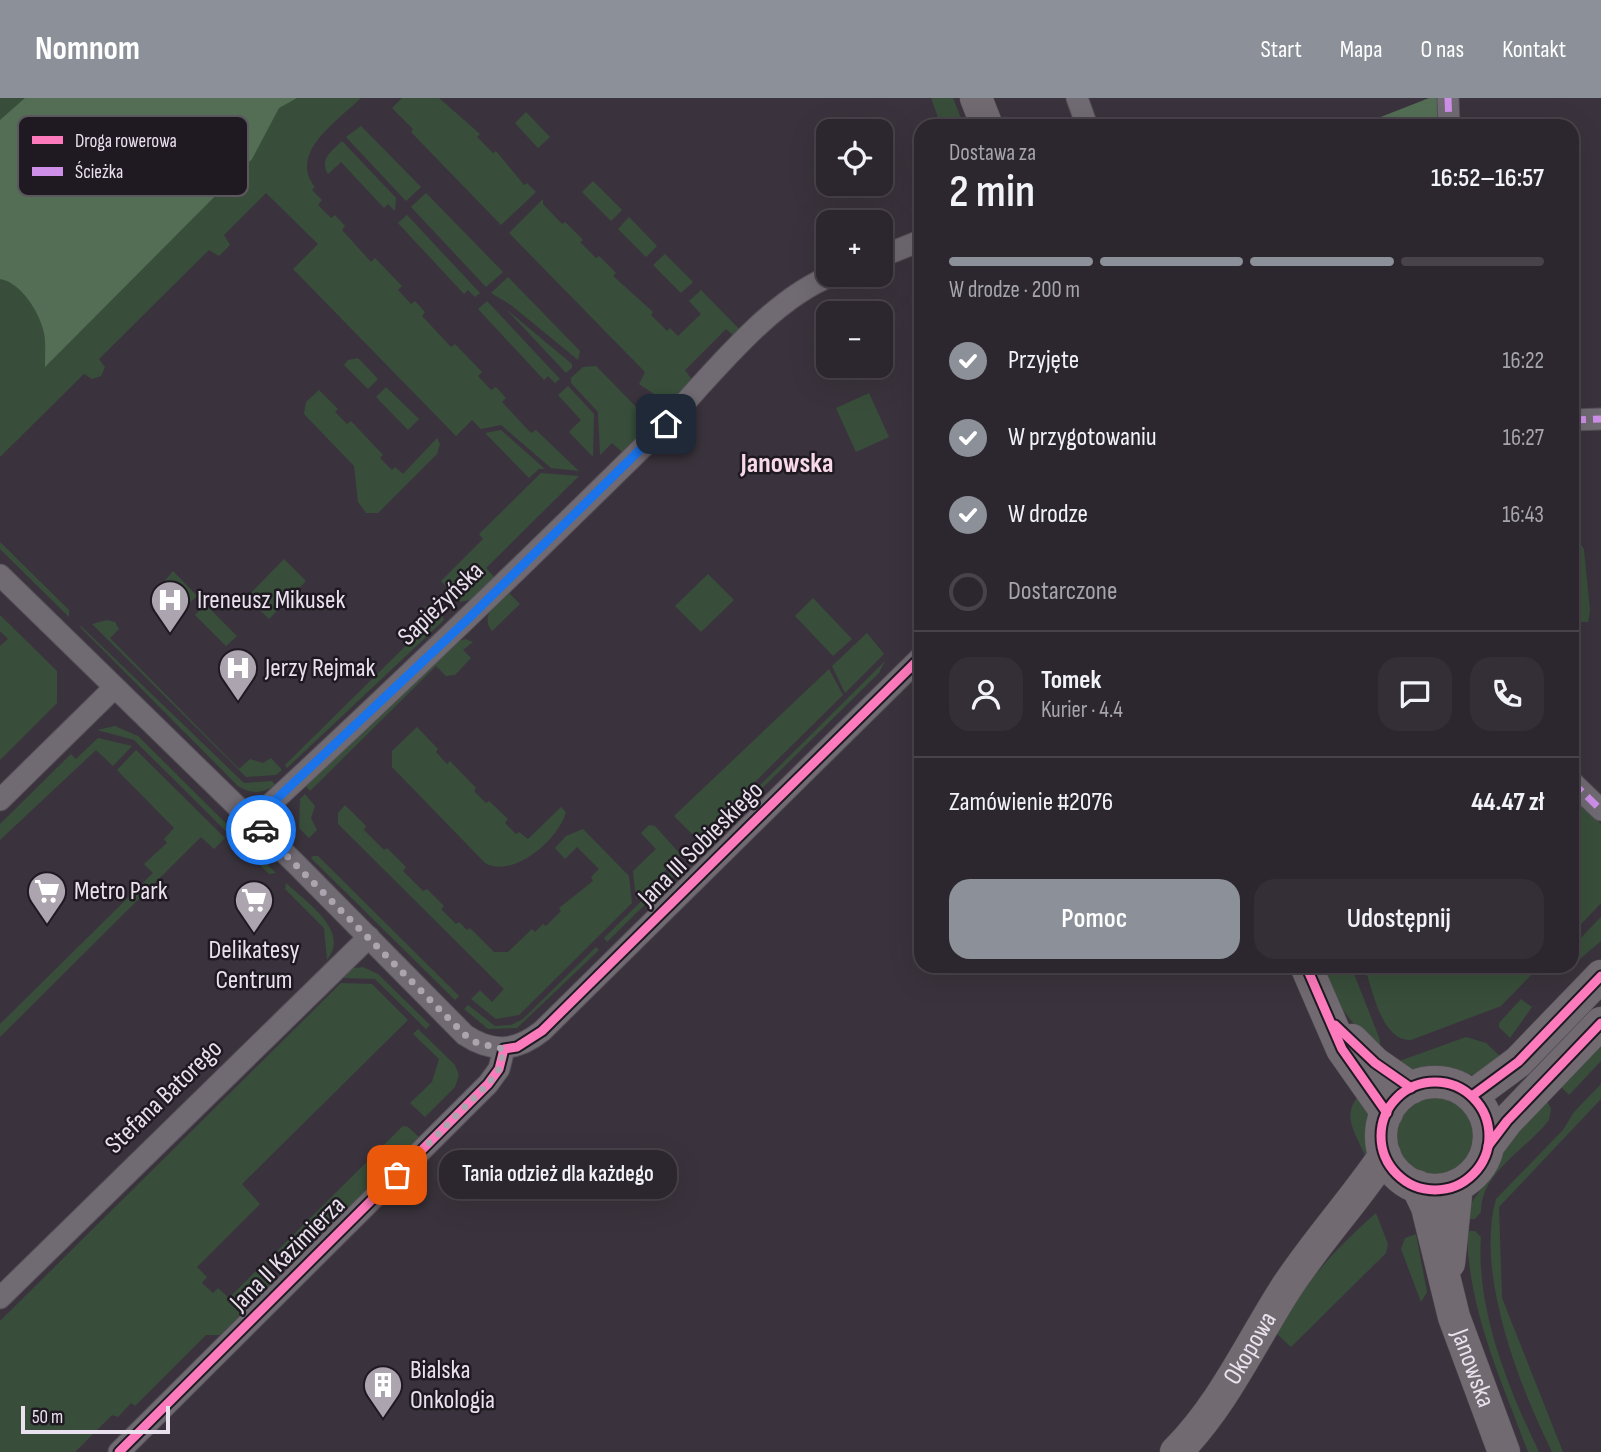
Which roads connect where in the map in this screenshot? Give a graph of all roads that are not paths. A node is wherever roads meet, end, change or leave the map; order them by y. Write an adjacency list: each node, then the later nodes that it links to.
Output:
1 (976, 98): 4 (main road)
2 (1077, 98): 5 (street)
3 (1448, 98): 6 (street)
4 (984, 119)
5 (1084, 119)
6 (1449, 119)
7 (914, 244): 8 (street)
8 (893, 252)
9 (816, 283): 18 (street, Sapieżyńska)
10 (1579, 419): 11 (street)
11 (1601, 419)
12 (0, 575): 14 (street)
13 (914, 664): 24 (street, Jana III Sobieskiego)
14 (114, 688): 16 (street); 18 (street)
15 (1579, 789): 17 (street)
16 (0, 800)
17 (1601, 810)
18 (253, 821): 19 (street)
19 (369, 937): 24 (street); 34 (street, Stefana Batorego)
20 (1309, 973): 22 (main road)
21 (1601, 976): 26 (main road)
22 (1330, 1020): 25 (main road); 27 (main road)
23 (1601, 1023): 28 (main road)
24 (504, 1049): 35 (street, Jana II Kazimierza)
25 (1411, 1088): 26 (main road); 27 (main road)
26 (1472, 1096): 28 (main road)
27 (1387, 1113): 29 (main road)
28 (1488, 1146): 31 (main road)
29 (1385, 1155): 30 (main road); 32 (main road, Okopowa)
30 (1413, 1184): 31 (main road); 32 (main road, Okopowa); 33 (main road, Janowska)
31 (1457, 1185): 33 (main road, Janowska)
32 (1321, 1242): 36 (main road, Okopowa)
33 (1447, 1282): 37 (main road, Janowska)
34 (0, 1298)
35 (119, 1452)
36 (1176, 1452)
37 (1504, 1452)

